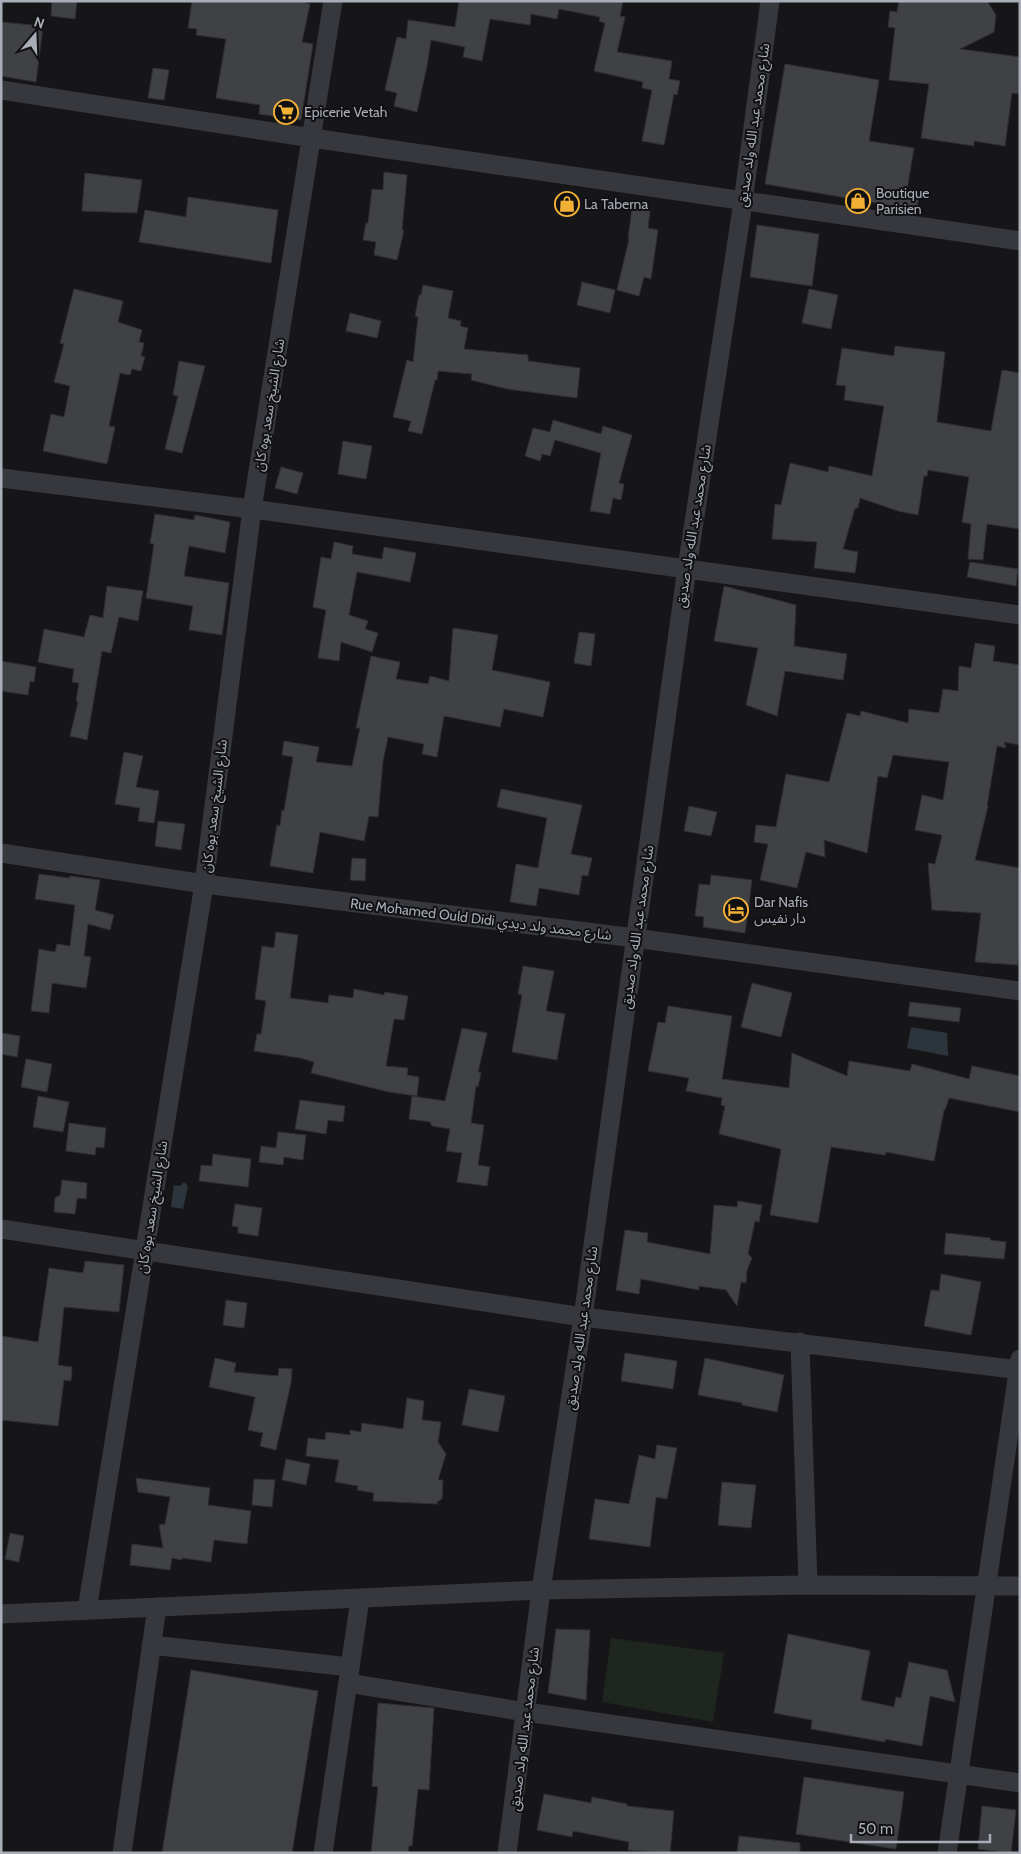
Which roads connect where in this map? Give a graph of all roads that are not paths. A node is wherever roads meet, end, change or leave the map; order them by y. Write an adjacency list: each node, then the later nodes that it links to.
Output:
1 (332, 1): 4 (street, شارع الشيخ سعد بوه كان)
2 (770, 1): 5 (street, شارع محمد عبد الله ولد صديق)
3 (1, 90): 4 (street)
4 (312, 138): 5 (street); 8 (street, شارع الشيخ سعد بوه كان)
5 (743, 202): 6 (street); 9 (street, شارع محمد عبد الله ولد صديق)
6 (1020, 241)
7 (1, 478): 8 (street)
8 (252, 508): 9 (street); 12 (street, شارع الشيخ سعد بوه كان)
9 (687, 568): 10 (street); 13 (street, شارع محمد عبد الله ولد صديق)
10 (1020, 615)
11 (1, 853): 12 (street, Rue Mohamed Ould Didi شارع محمد ولد ديدي)
12 (204, 884): 13 (street, Rue Mohamed Ould Didi شارع محمد ولد ديدي); 16 (street, شارع الشيخ سعد بوه كان)
13 (635, 938): 14 (street, Rue Mohamed Ould Didi شارع محمد ولد ديدي); 17 (street, شارع محمد عبد الله ولد صديق)
14 (1020, 992)
15 (1, 1229): 16 (street)
16 (145, 1250): 17 (street); 26 (street, شارع الشيخ سعد بوه كان)
17 (583, 1317): 18 (street); 23 (street, شارع محمد عبد الله ولد صديق)
18 (800, 1342): 19 (street); 20 (street)
19 (1019, 1365): 21 (street)
20 (808, 1585): 21 (street); 23 (street)
21 (987, 1585): 22 (street); 31 (street)
22 (1020, 1586)
23 (541, 1590): 24 (street); 30 (street, شارع محمد عبد الله ولد صديق)
24 (360, 1599): 25 (street); 29 (street)
25 (156, 1607): 26 (street); 28 (street)
26 (87, 1610): 27 (street)
27 (1, 1614)
28 (152, 1645): 29 (street); 33 (street)
29 (349, 1675): 30 (street); 34 (street)
30 (526, 1712): 31 (street); 35 (street, شارع محمد عبد الله ولد صديق)
31 (959, 1774): 32 (street); 36 (street)
32 (1020, 1783)
33 (122, 1853)
34 (323, 1853)
35 (507, 1853)
36 (947, 1853)

